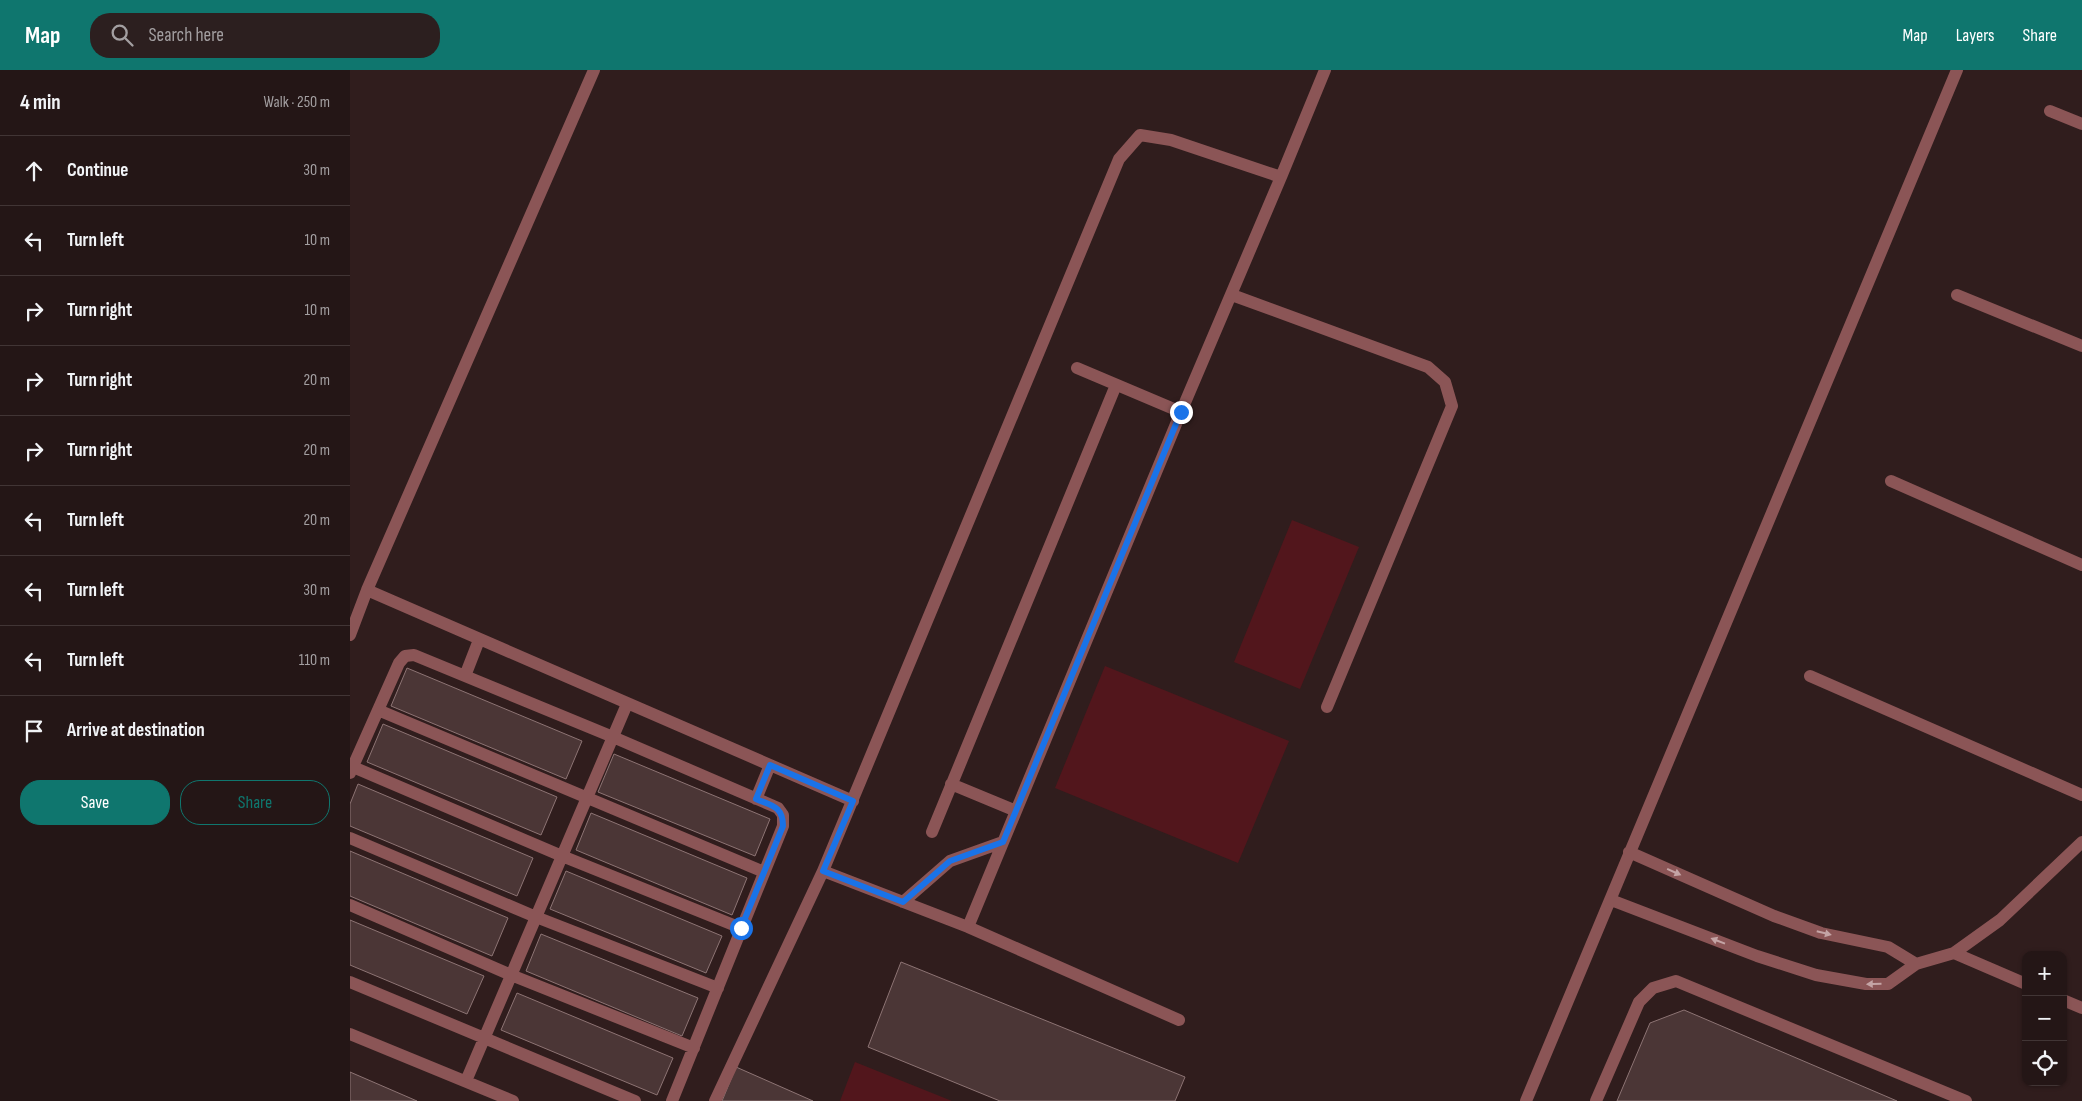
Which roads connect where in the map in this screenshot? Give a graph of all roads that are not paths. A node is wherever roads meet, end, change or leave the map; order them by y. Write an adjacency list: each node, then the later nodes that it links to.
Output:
1 (594, 70): 15 (street)
2 (1325, 70): 6 (street)
3 (1957, 70): 36 (street)
4 (2050, 111): 5 (street)
5 (2082, 124)
6 (1281, 177): 8 (street); 30 (street)
7 (1957, 295): 9 (street)
8 (1232, 296): 12 (street); 21 (street)
9 (2082, 346)
10 (1077, 368): 11 (street)
11 (1116, 385): 12 (street); 26 (street)
12 (1181, 412): 31 (street)
13 (1891, 481): 14 (street)
14 (2082, 565)
15 (367, 590): 16 (street); 17 (street)
16 (350, 636)
17 (479, 640): 18 (street); 20 (street)
18 (465, 676): 22 (street); 23 (street)
19 (1810, 676): 27 (street)
20 (627, 704): 23 (street); 24 (street)
21 (1326, 707)
22 (378, 710): 25 (street); 28 (street)
23 (613, 737): 28 (street); 29 (street)
24 (770, 765): 29 (street); 30 (street)
25 (351, 770): 37 (street)
26 (951, 784): 31 (street); 32 (street)
27 (2082, 795)
28 (586, 799): 37 (street); 39 (street)
29 (756, 799): 39 (street)
30 (853, 801): 38 (street)
31 (1016, 811): 34 (street)
32 (932, 832)
33 (350, 838): 43 (street)
34 (1003, 842): 41 (street); 44 (street)
35 (2082, 842): 46 (street)
36 (1629, 852): 40 (street); 47 (street, one-way to 47)
37 (562, 856): 43 (street); 45 (street)
38 (823, 871): 41 (street); 62 (street)
39 (764, 872): 45 (street)
40 (1611, 900): 47 (street, one-way to 40); 63 (street)
41 (903, 902): 44 (street)
42 (350, 905): 48 (street)
43 (536, 917): 48 (street); 51 (street)
44 (968, 927): 54 (street)
45 (741, 928): 51 (street)
46 (1954, 953): 47 (street); 50 (street)
47 (1916, 964)
48 (511, 975): 56 (street); 57 (street)
49 (350, 982): 56 (street)
50 (2022, 982)
51 (718, 988): 57 (street)
52 (2067, 1002): 53 (street)
53 (2082, 1008)
54 (1179, 1020)
55 (350, 1034): 58 (street)
56 (484, 1040): 58 (street); 60 (street)
57 (694, 1048): 61 (street)
58 (466, 1081): 59 (street)
59 (513, 1101)
60 (635, 1101)
61 (672, 1101)
62 (715, 1101)
63 (1526, 1101)
64 (1596, 1101): 65 (street)
65 (1966, 1101)

